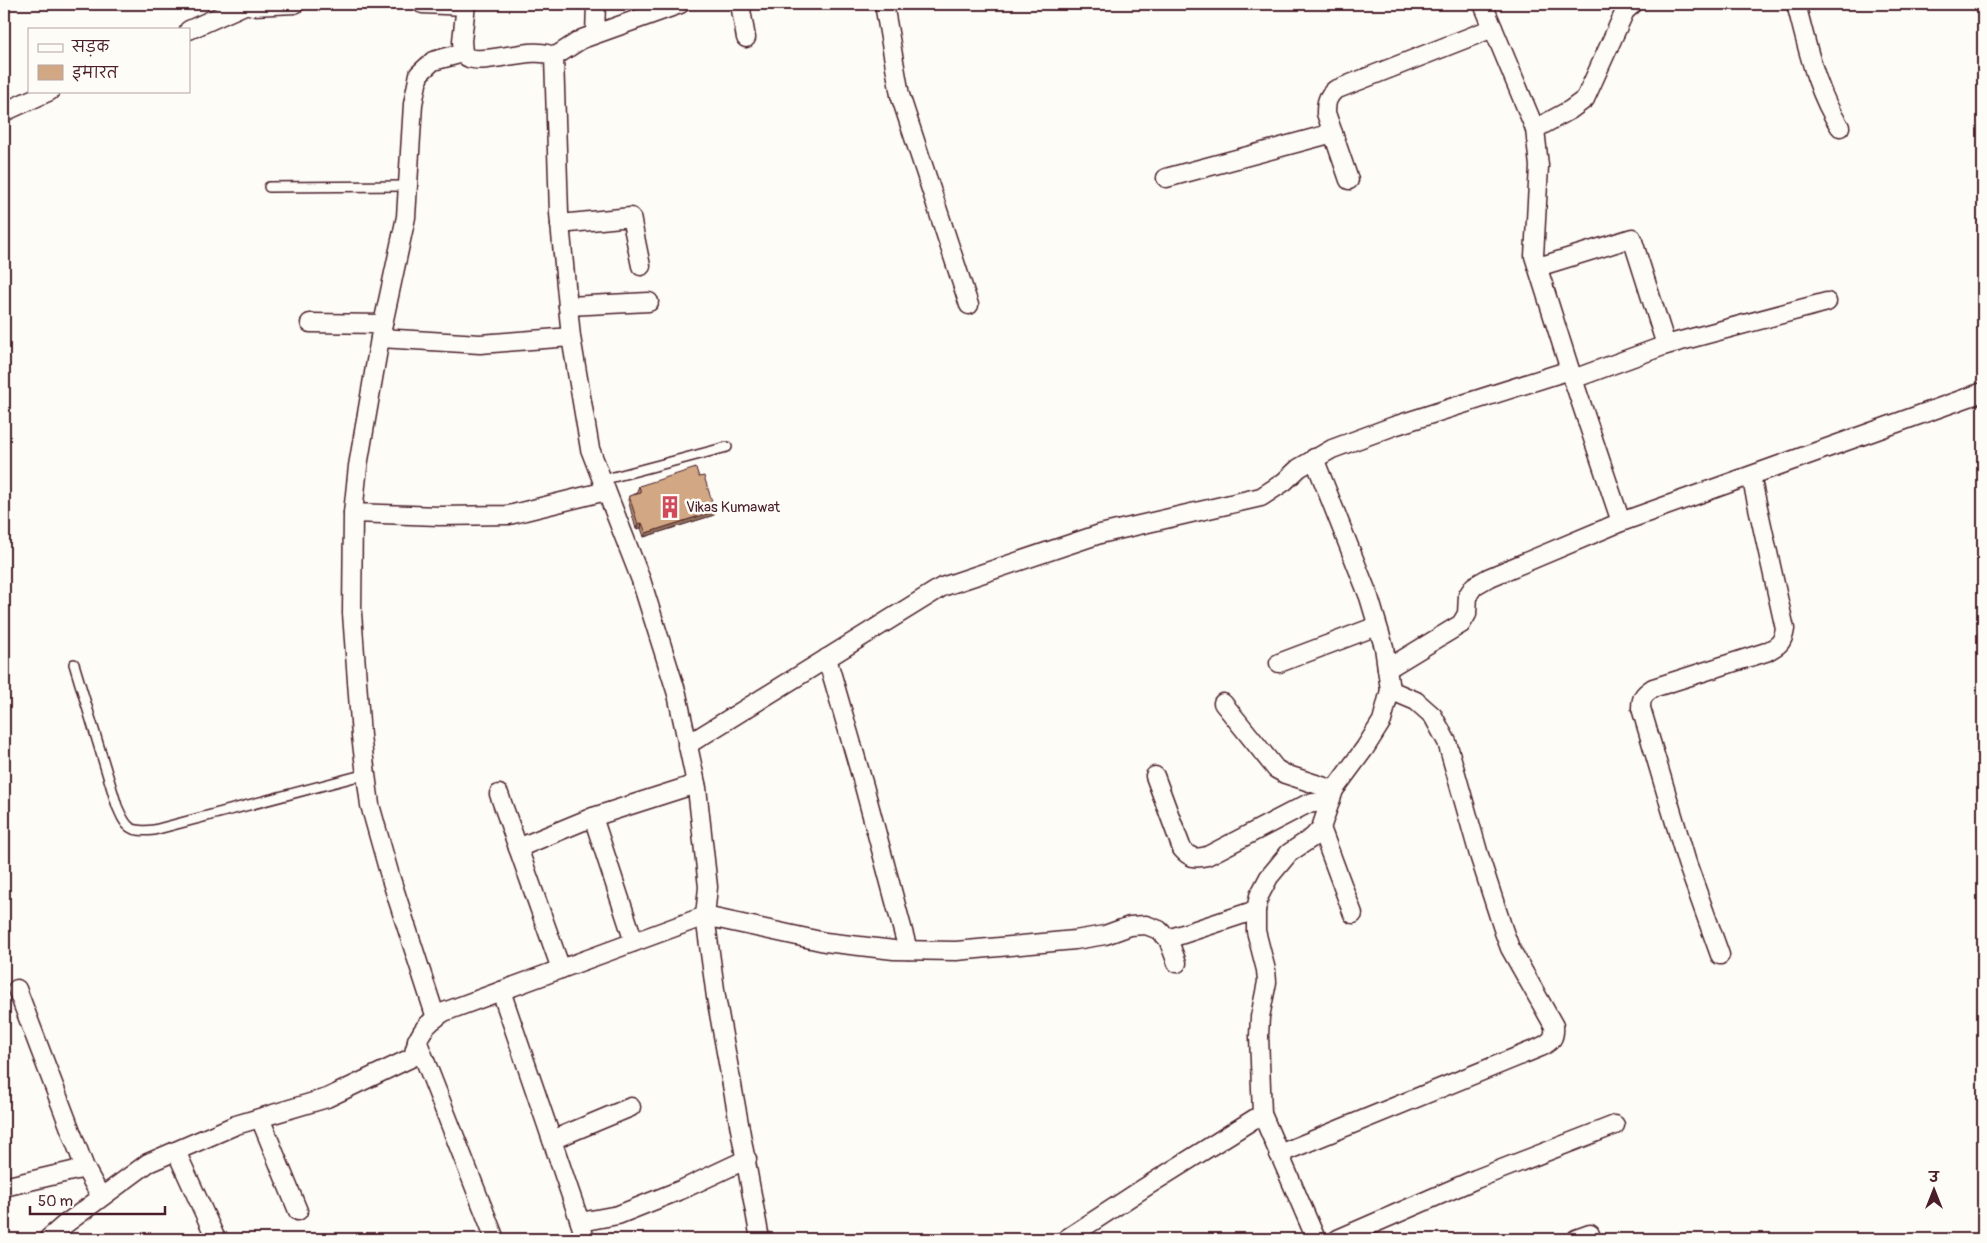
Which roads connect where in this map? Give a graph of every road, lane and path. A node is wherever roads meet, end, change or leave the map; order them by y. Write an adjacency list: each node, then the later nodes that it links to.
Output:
1 (247, 4): 2 (street); 13 (street)
2 (295, 4)
3 (422, 4): 11 (street)
4 (596, 4): 14 (street)
5 (680, 4): 14 (street)
6 (740, 4): 15 (street)
7 (884, 4): 32 (street)
8 (1484, 4): 12 (street)
9 (1633, 4): 21 (street)
10 (1796, 4): 20 (street)
11 (466, 5): 16 (street)
12 (1493, 28): 21 (street); 22 (street)
13 (190, 30)
14 (595, 34): 17 (street)
15 (746, 38)
16 (463, 53): 17 (street); 25 (street)
17 (554, 57): 27 (street)
18 (48, 92): 19 (street)
19 (4, 112)
20 (1840, 127)
21 (1535, 129): 29 (street)
22 (1333, 133): 23 (street); 24 (street)
23 (1166, 178)
24 (1349, 180)
25 (408, 186): 26 (lane); 35 (street)
26 (269, 187)
27 (560, 224): 28 (street); 33 (street)
28 (641, 266)
29 (1538, 267): 37 (street); 38 (street)
30 (649, 302): 33 (street)
31 (1827, 302): 37 (street)
32 (969, 305)
33 (568, 306): 36 (street)
34 (310, 323): 35 (street)
35 (381, 331): 36 (street); 44 (street)
36 (571, 337): 43 (street)
37 (1666, 345): 38 (street)
38 (1571, 375): 41 (street); 45 (street)
39 (1983, 392): 42 (street)
40 (727, 447): 43 (lane)
41 (1314, 458): 46 (street); 47 (street)
42 (1751, 476): 45 (street); 68 (street)
43 (604, 485): 44 (street); 53 (street)
44 (353, 514): 54 (street)
45 (1621, 522): 50 (street)
46 (1377, 626): 48 (street); 50 (street)
47 (827, 658): 53 (street); 67 (street)
48 (1279, 663)
49 (74, 664): 54 (lane)
50 (1387, 669): 51 (street)
51 (1390, 690): 58 (street); 81 (street)
52 (1223, 702): 58 (street)
53 (688, 745): 56 (street)
54 (366, 774): 73 (street)
55 (1155, 776): 58 (street)
56 (696, 784): 59 (street); 64 (street)
57 (499, 794): 61 (street)
58 (1331, 796): 60 (street)
59 (593, 817): 61 (street); 66 (street)
60 (1321, 828): 62 (street); 63 (street)
61 (518, 848): 70 (street)
62 (1256, 910): 65 (street); 76 (street)
63 (1353, 914)
64 (705, 916): 66 (street); 67 (street); 82 (street)
65 (1168, 939): 67 (street); 69 (street)
66 (634, 942): 70 (street)
67 (908, 950)
68 (1720, 955)
69 (1176, 963)
70 (560, 969): 72 (street)
71 (17, 989): 83 (street)
72 (501, 991): 73 (street); 79 (street)
73 (436, 1018): 74 (street)
74 (417, 1040): 77 (street); 90 (street)
75 (631, 1107): 79 (street)
76 (1262, 1114): 81 (street); 93 (street)
77 (260, 1118): 80 (street); 86 (street)
78 (1615, 1125): 95 (street)
79 (552, 1140): 87 (street)
80 (176, 1151): 85 (street); 89 (street)
81 (1279, 1154): 94 (street)
82 (747, 1159): 87 (street); 92 (street)
83 (85, 1168): 84 (street); 85 (street)
84 (4, 1187)
85 (101, 1197): 88 (street)
86 (298, 1211)
87 (580, 1222): 91 (street)
88 (48, 1239)
89 (216, 1239)
90 (495, 1239)
91 (585, 1239)
92 (760, 1239)
93 (1066, 1239)
94 (1316, 1239)
95 (1338, 1239)

